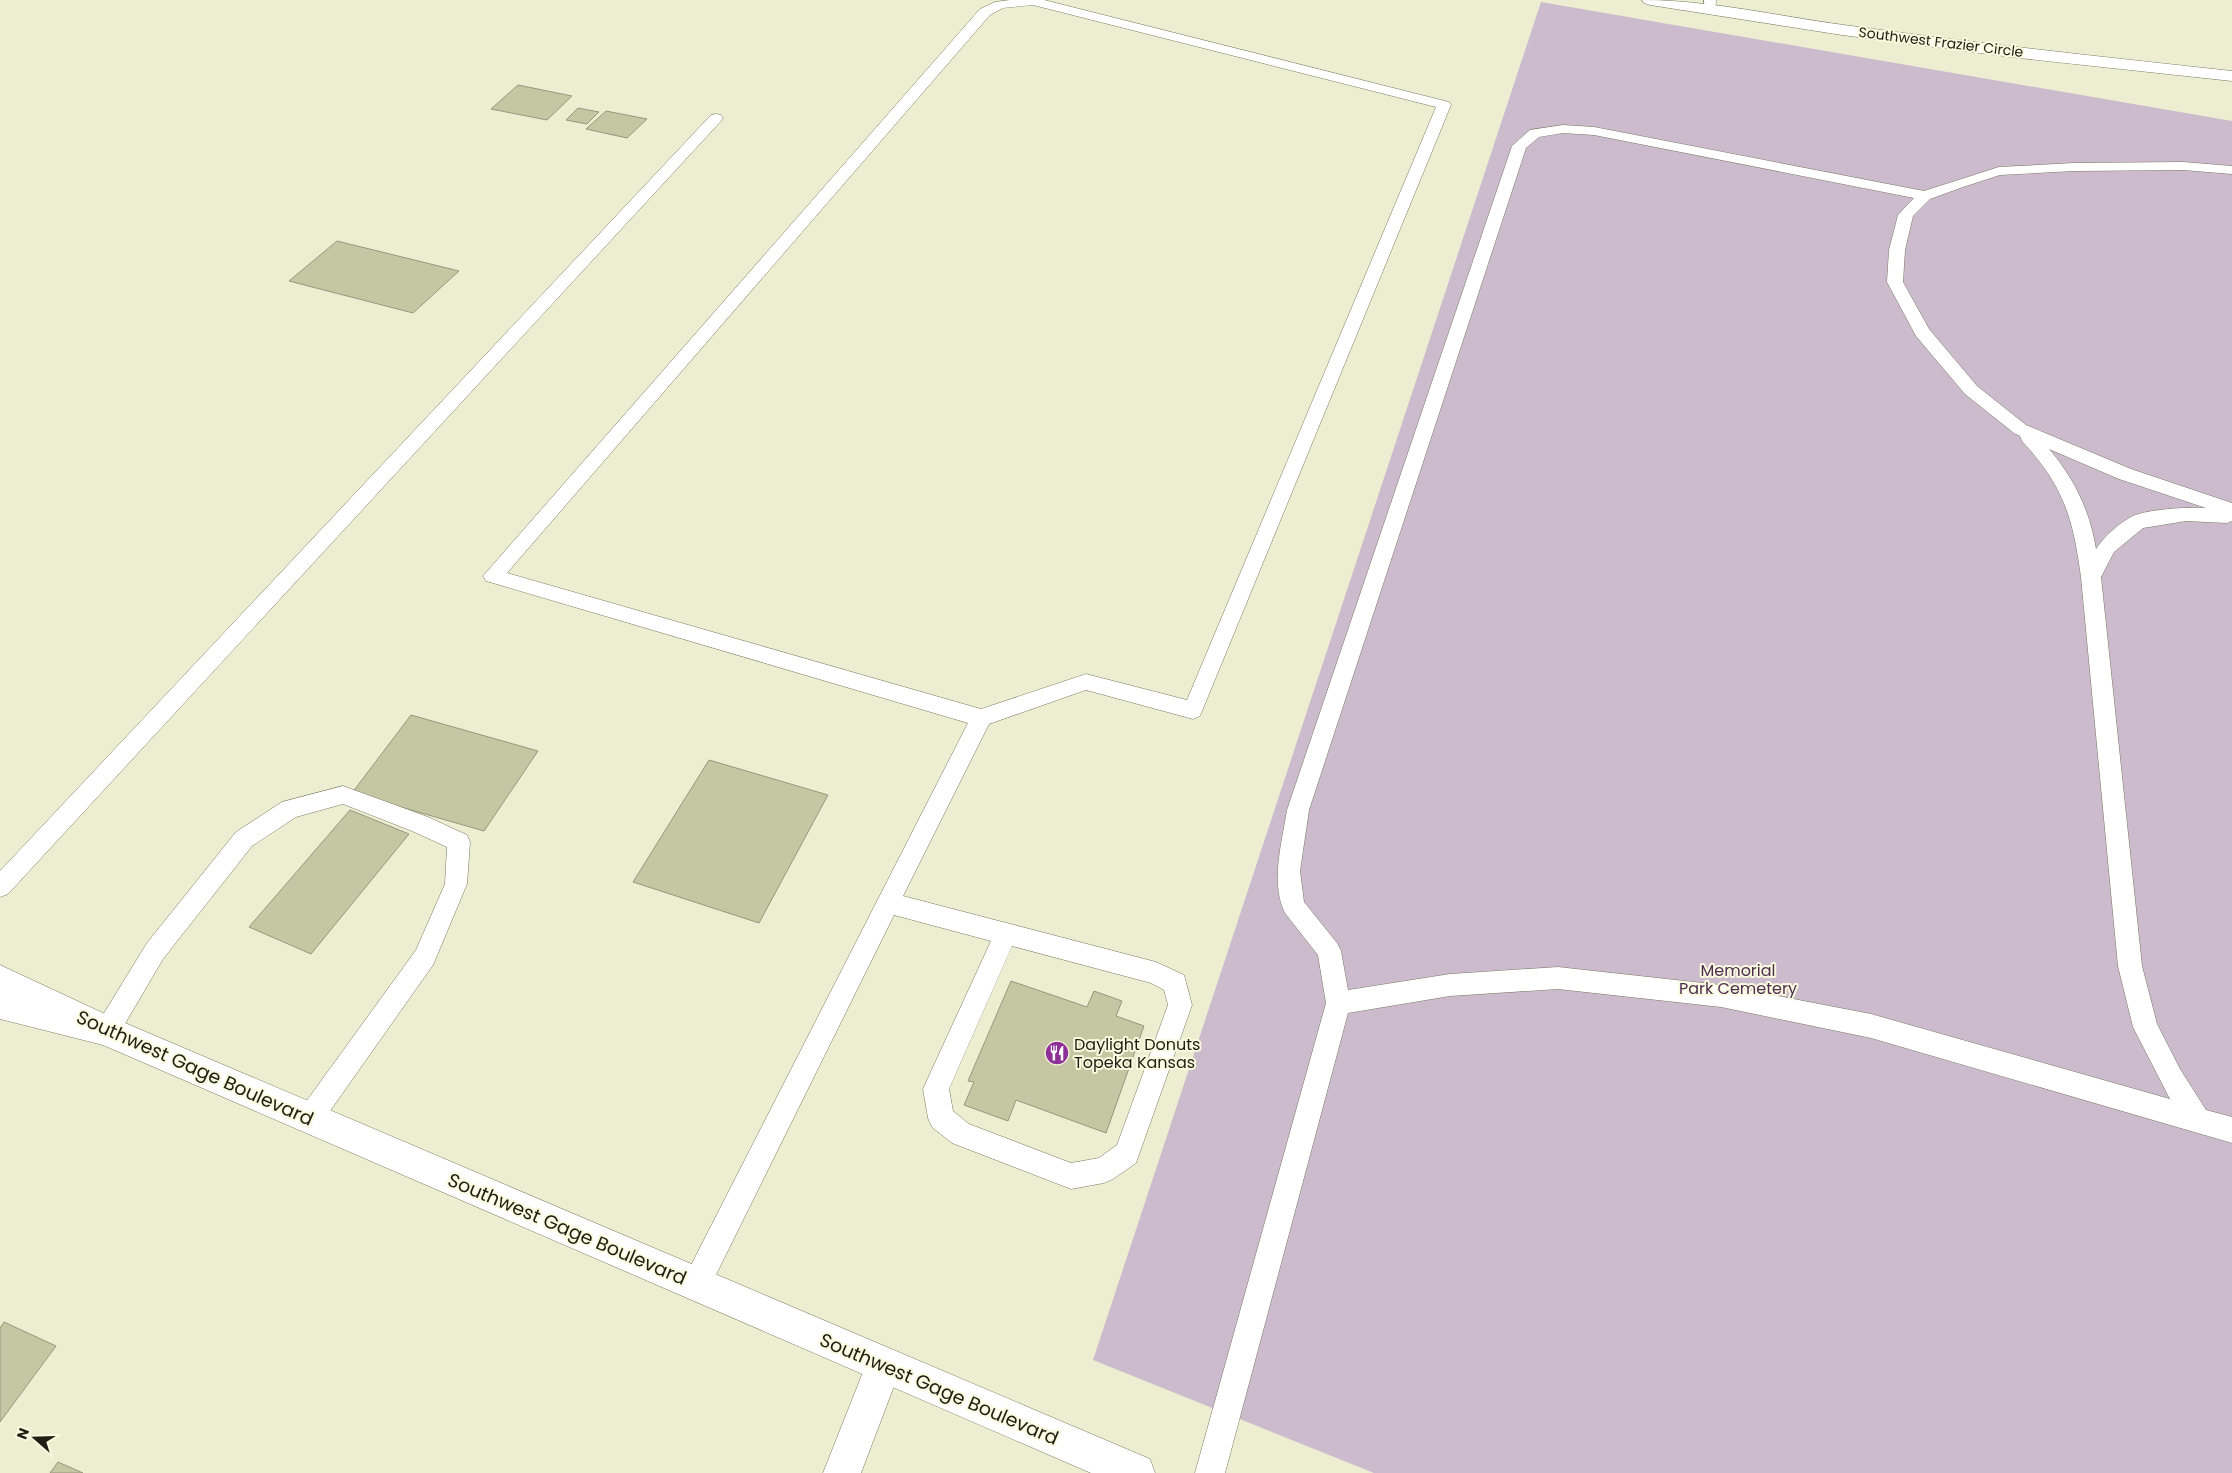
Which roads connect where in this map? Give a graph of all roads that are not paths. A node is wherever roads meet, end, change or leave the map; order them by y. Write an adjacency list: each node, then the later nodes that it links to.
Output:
1 (1650, 0): 2 (main road, Southwest Frazier Circle)
2 (1710, 5): 3 (main road, Southwest Frazier Circle)
3 (2232, 76)
4 (716, 118): 12 (lane)
5 (2232, 170): 6 (lane)
6 (1925, 196): 7 (lane); 17 (lane)
7 (2020, 428): 8 (lane); 10 (lane)
8 (2232, 510)
9 (2232, 516): 10 (lane)
10 (2091, 577): 20 (lane)
11 (981, 718): 11 (lane); 13 (lane)
12 (0, 887)
13 (888, 903): 14 (lane); 22 (lane)
14 (1006, 934): 14 (lane)
15 (0, 980): 18 (main road, Southwest Gage Boulevard)
16 (0, 1004): 18 (main road)
17 (1338, 1004): 20 (lane); 26 (lane)
18 (107, 1031): 19 (main road, Southwest Gage Boulevard); 19 (lane)
19 (310, 1119): 22 (main road, Southwest Gage Boulevard)
20 (2197, 1119): 21 (lane)
21 (2232, 1130)
22 (696, 1285): 23 (main road, Southwest Gage Boulevard)
23 (884, 1365): 24 (main road); 25 (main road, Southwest Gage Boulevard)
24 (842, 1473)
25 (1136, 1473)
26 (1210, 1473)

